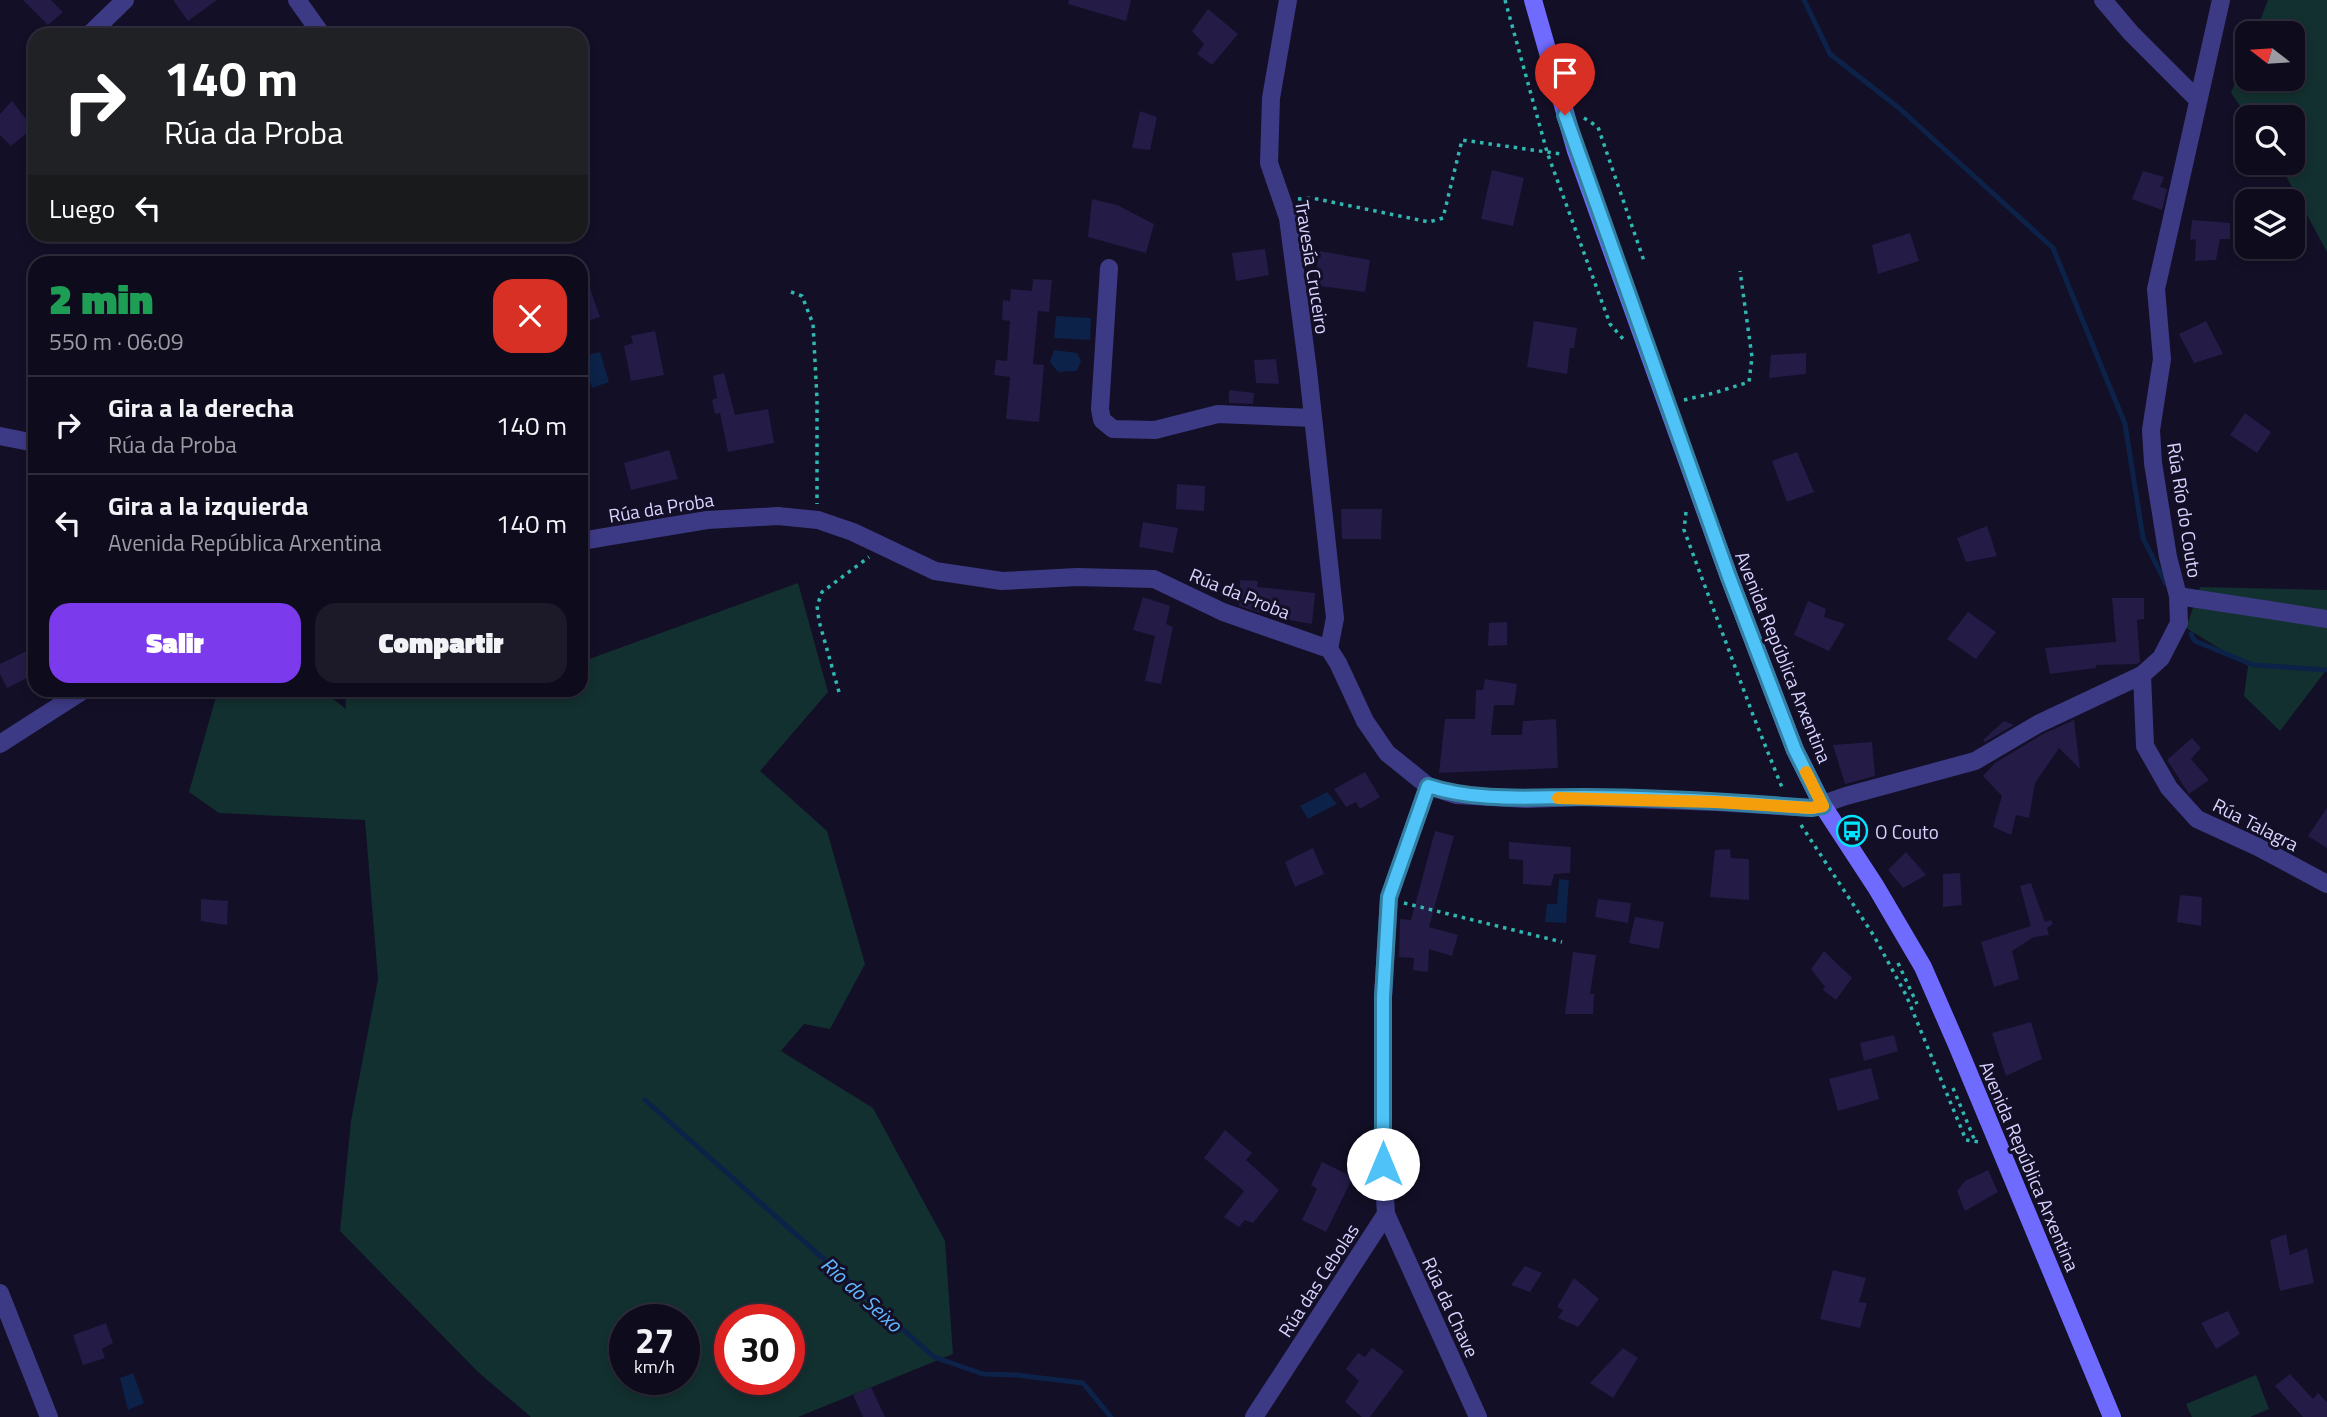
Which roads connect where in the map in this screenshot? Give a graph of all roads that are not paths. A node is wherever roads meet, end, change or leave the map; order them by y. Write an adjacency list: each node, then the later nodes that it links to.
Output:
1 (125, 0): 7 (street)
2 (297, 0): 8 (street)
3 (1287, 0): 11 (street, Travesía Cruceiro)
4 (1533, 0): 22 (main road, Avenida República Arxentina)
5 (2103, 0): 9 (street)
6 (2221, 0): 9 (street, Rúa Río do Couto)
7 (96, 28)
8 (317, 28)
9 (2197, 99): 15 (street, Rúa Río do Couto)
10 (1109, 268): 11 (street)
11 (1313, 418): 17 (street, Travesía Cruceiro)
12 (0, 436): 13 (street)
13 (28, 442)
14 (588, 540): 17 (street, Rúa da Proba)
15 (2178, 596): 16 (street); 18 (street, Rúa Río do Couto)
16 (2327, 619)
17 (1329, 649): 21 (street)
18 (2142, 675): 22 (street, Rúa Río do Couto); 23 (street, Rúa Talagra)
19 (73, 697): 20 (street)
20 (0, 744)
21 (1428, 786): 22 (street); 24 (street, Rúa das Cebolas)
22 (1823, 806): 29 (main road, Avenida República Arxentina)
23 (2327, 884)
24 (1385, 1214): 27 (street, Rúa das Cebolas); 28 (street, Rúa da Chave)
25 (0, 1293): 26 (street)
26 (49, 1417)
27 (1254, 1417)
28 (1478, 1417)
29 (2112, 1417)

